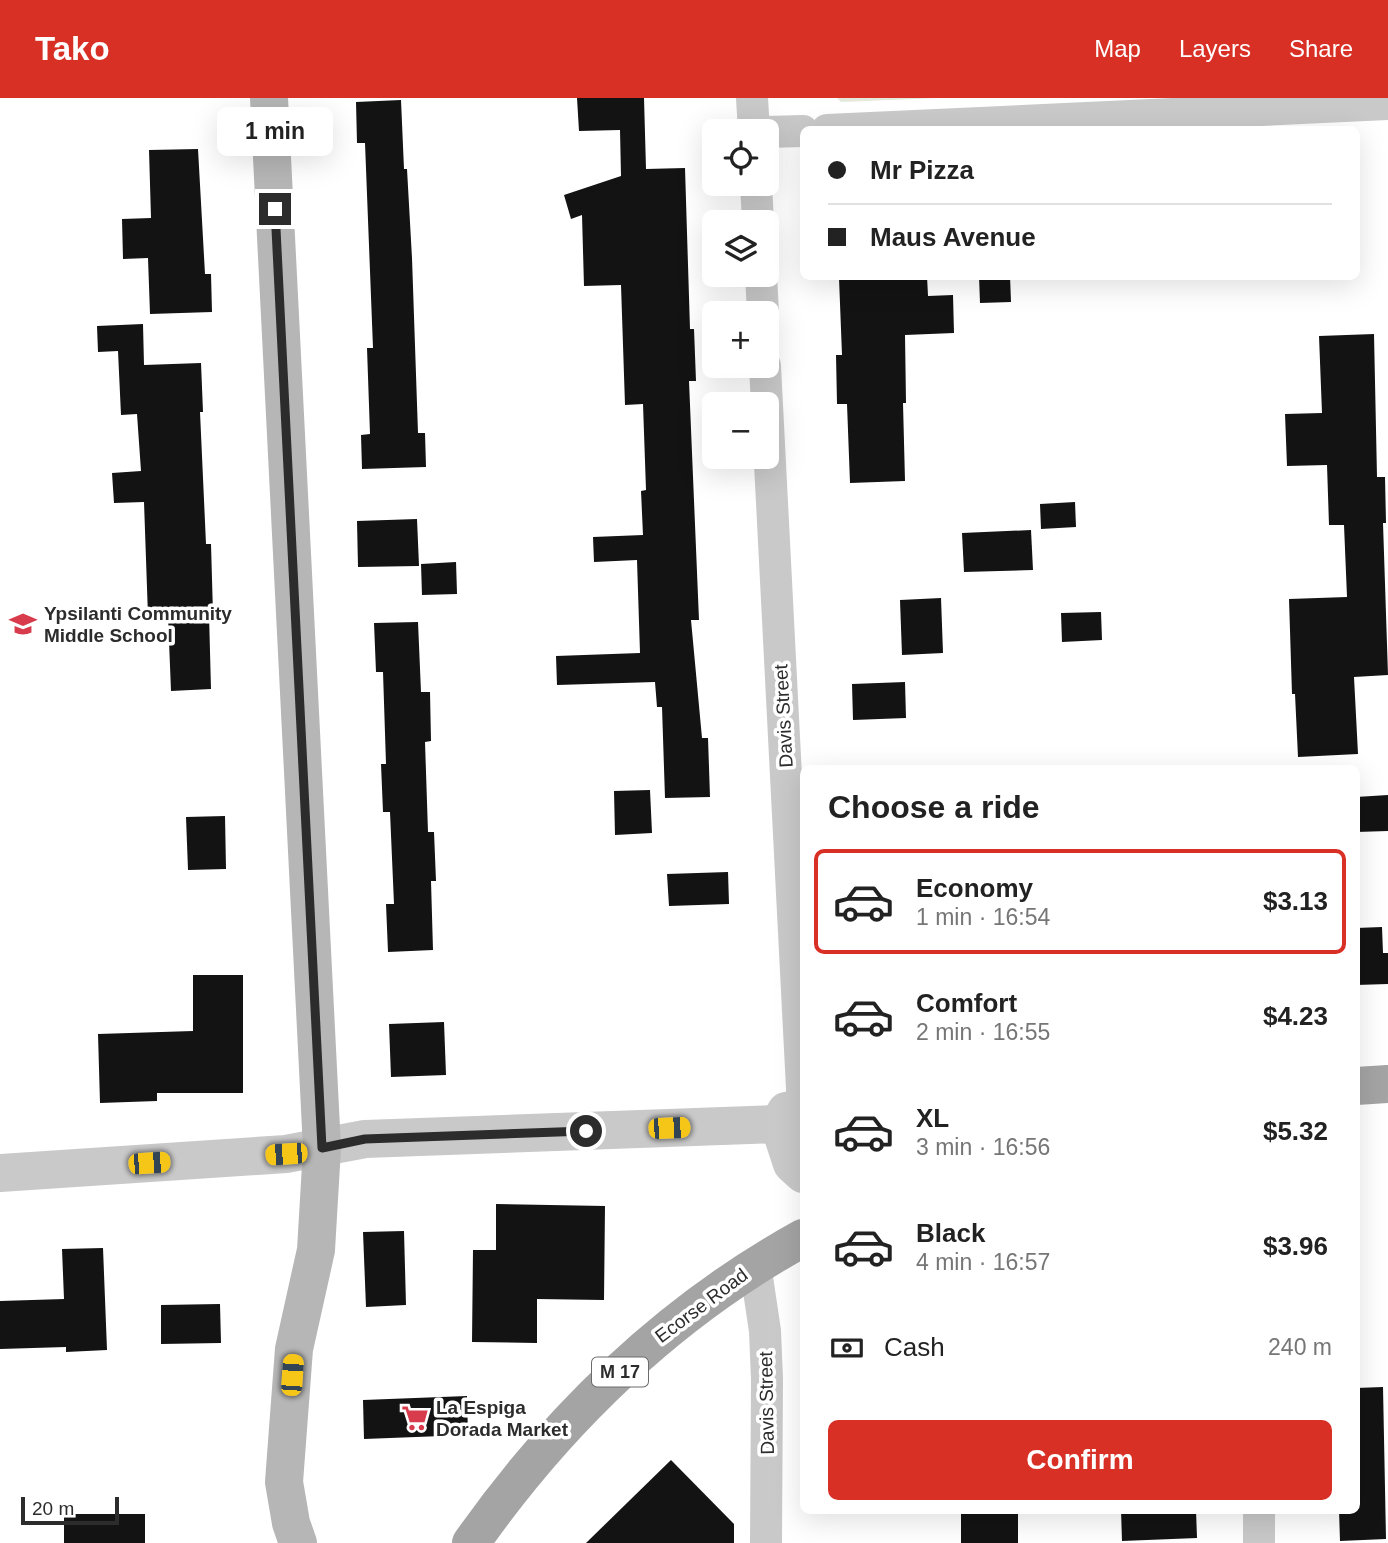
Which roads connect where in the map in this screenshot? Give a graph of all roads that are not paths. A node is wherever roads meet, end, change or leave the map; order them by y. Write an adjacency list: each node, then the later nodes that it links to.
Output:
1 (269, 98): 12 (main road)
2 (752, 98): 4 (street)
3 (1388, 104): 5 (street)
4 (753, 119)
5 (913, 126)
6 (800, 131): 7 (street)
7 (779, 132)
8 (765, 378): 11 (street, Davis Street)
9 (1388, 1084): 10 (main road)
10 (1360, 1086)
11 (793, 1113): 12 (street); 13 (street, Davis Street)
12 (322, 1148): 14 (street); 18 (main road)
13 (800, 1171)
14 (0, 1173)
15 (800, 1240): 16 (main road, Ecorse Road / M 17)
16 (755, 1264): 19 (main road, Ecorse Road / M 17); 20 (street, Davis Street)
17 (1259, 1514): 21 (street)
18 (298, 1543)
19 (471, 1543)
20 (766, 1543)
21 (1259, 1543)

